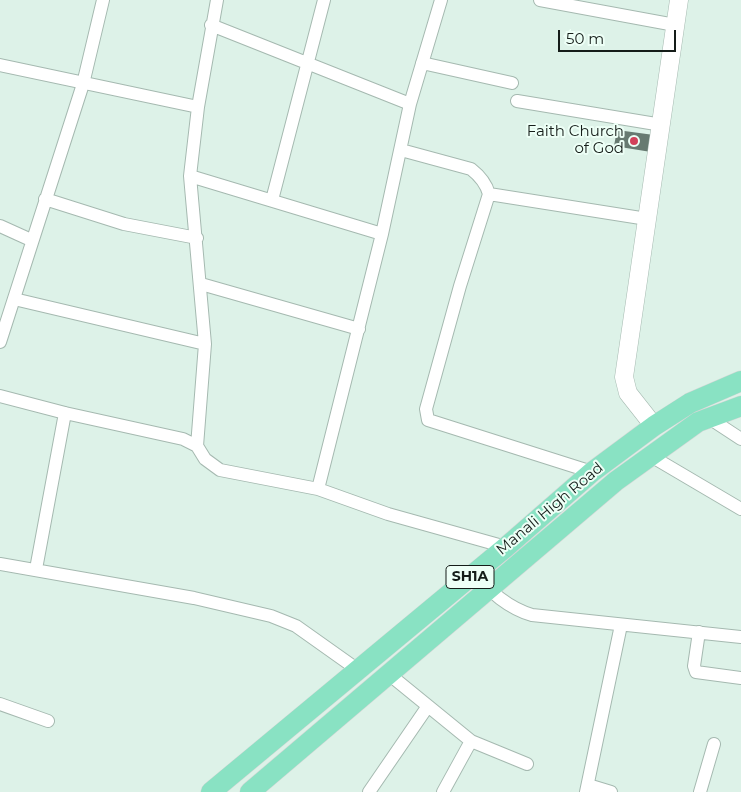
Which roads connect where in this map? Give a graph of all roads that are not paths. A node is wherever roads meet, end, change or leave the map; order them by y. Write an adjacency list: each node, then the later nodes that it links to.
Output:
1 (103, 0): 13 (street)
2 (217, 0): 8 (street)
3 (324, 0): 10 (street)
4 (441, 0): 9 (street)
5 (540, 0): 7 (street)
6 (679, 0): 7 (street)
7 (676, 24): 17 (street)
8 (211, 25): 10 (street); 16 (street)
9 (422, 63): 12 (street); 15 (street)
10 (309, 64): 15 (street); 22 (street)
11 (0, 66): 13 (street)
12 (512, 83)
13 (83, 84): 16 (street); 21 (street)
14 (517, 101): 17 (street)
15 (410, 104): 18 (street)
16 (198, 107): 19 (street)
17 (662, 125): 23 (street)
18 (401, 150): 20 (street); 25 (street)
19 (190, 176): 22 (street); 26 (street)
20 (489, 194): 23 (street); 43 (street)
21 (45, 199): 26 (street); 27 (street)
22 (272, 200): 25 (street)
23 (647, 219): 39 (street)
24 (0, 226): 27 (street)
25 (382, 234): 31 (street)
26 (197, 238): 28 (street)
27 (31, 240): 29 (street)
28 (201, 284): 31 (street); 33 (street)
29 (14, 299): 30 (street); 33 (street)
30 (3, 322): 32 (street)
31 (359, 329): 44 (street)
32 (0, 342)
33 (205, 344): 41 (street)
34 (741, 381): 39 (main road, Manali High Road / SH1A)
35 (0, 396): 37 (street)
36 (741, 406): 38 (main road, Manali High Road / SH1A)
37 (65, 413): 41 (street); 48 (street)
38 (709, 418): 40 (street); 42 (main road, Manali High Road / SH1A)
39 (654, 426): 43 (main road, Manali High Road / SH1A)
40 (741, 439)
41 (197, 446): 44 (street)
42 (651, 456): 45 (street); 50 (main road, Manali High Road / SH1A)
43 (592, 472): 46 (main road, Manali High Road / SH1A)
44 (318, 489): 46 (street)
45 (741, 509)
46 (506, 547): 49 (main road, Manali High Road / SH1A)
47 (0, 564): 48 (street)
48 (36, 569): 54 (street)
49 (474, 574): 50 (street); 54 (main road, Manali High Road / SH1A)
50 (489, 590): 51 (street); 55 (main road, Manali High Road / SH1A)
51 (621, 624): 52 (street); 63 (street)
52 (699, 632): 53 (street); 56 (street)
53 (741, 636)
54 (358, 670): 65 (main road, Manali High Road / SH1A)
55 (390, 675): 58 (street); 66 (main road, Manali High Road / SH1A)
56 (741, 678)
57 (0, 704): 59 (street)
58 (428, 706): 60 (street); 67 (street)
59 (48, 721)
60 (471, 741): 62 (street); 64 (street)
61 (714, 744): 69 (street)
62 (527, 764)
63 (587, 788): 68 (street)
64 (446, 791)
65 (211, 792)
66 (250, 792)
67 (370, 792)
68 (611, 792)
69 (700, 792)

